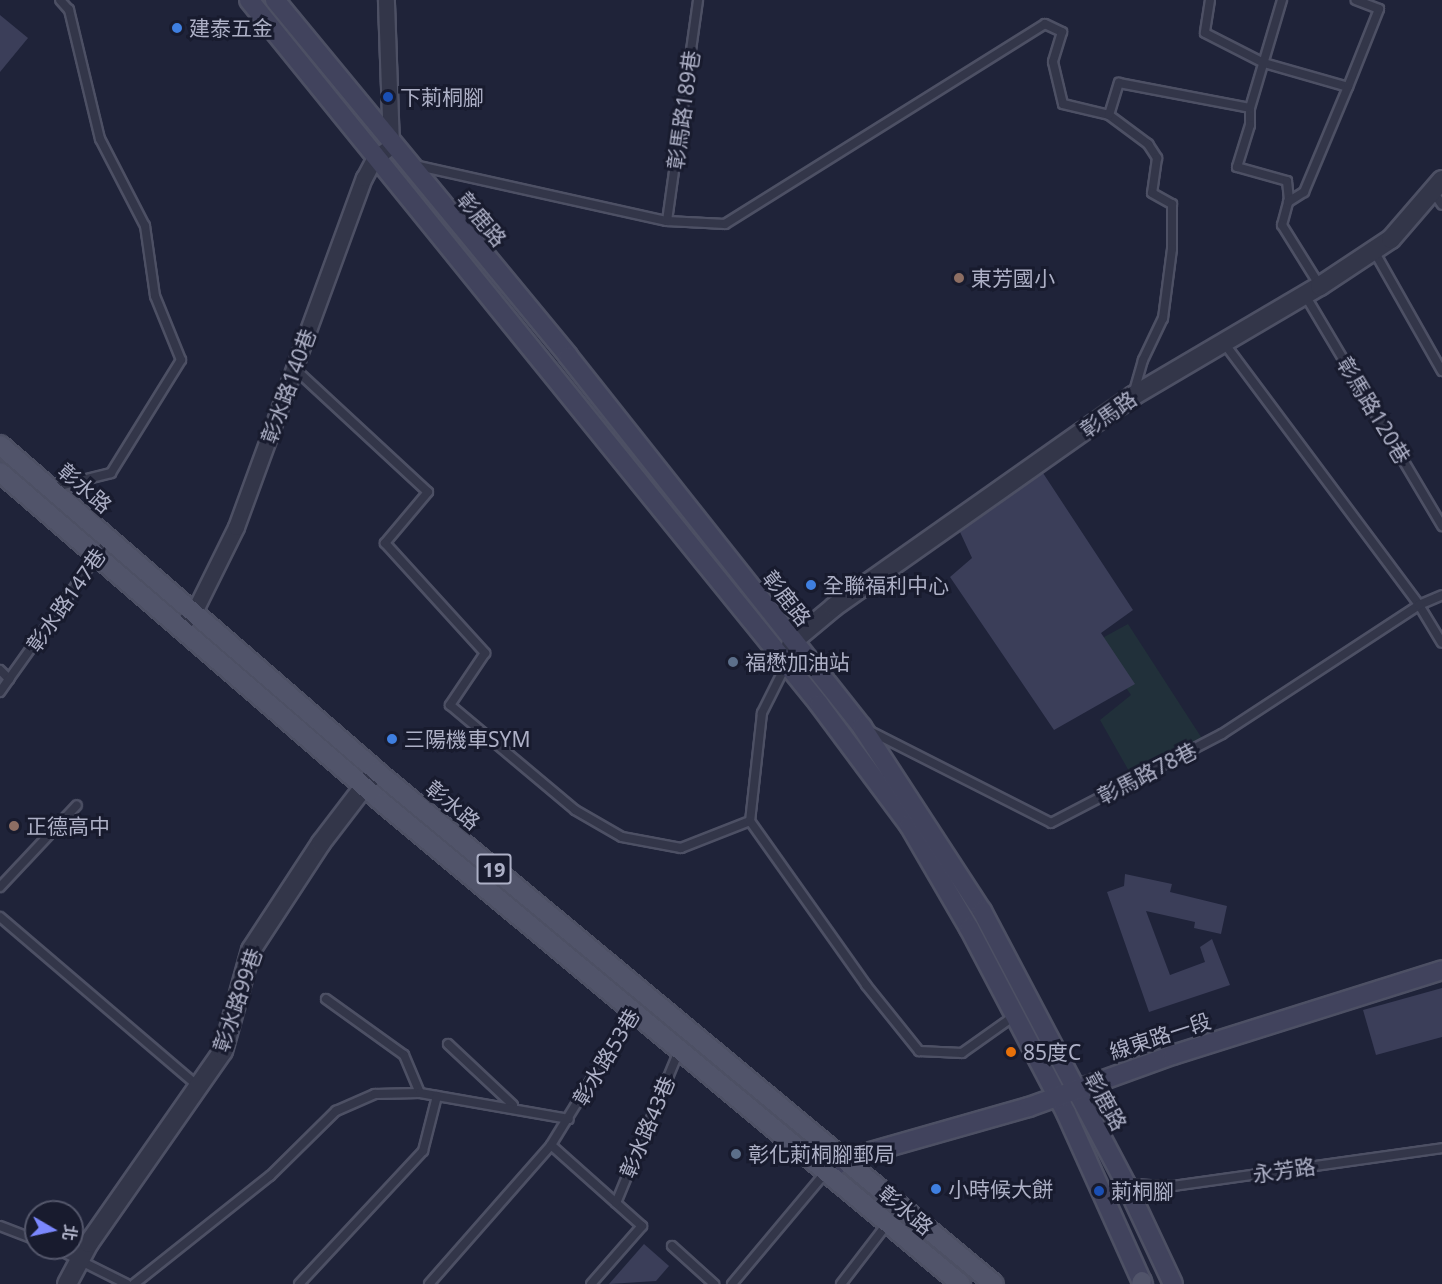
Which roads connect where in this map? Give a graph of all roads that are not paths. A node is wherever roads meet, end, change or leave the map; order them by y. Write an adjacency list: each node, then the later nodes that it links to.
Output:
1 (60, 0): 31 (lane)
2 (249, 0): 14 (main road, 彰鹿路)
3 (275, 0): 13 (main road, 彰鹿路)
4 (386, 0): 13 (street)
5 (699, 0): 18 (lane, 彰馬路189巷)
6 (1210, 0): 9 (lane)
7 (1282, 0): 9 (lane)
8 (1356, 0): 10 (lane)
9 (1264, 63): 10 (lane); 11 (lane)
10 (1348, 87): 17 (lane)
11 (1250, 108): 12 (lane); 17 (lane)
12 (1109, 115): 18 (lane); 26 (lane)
13 (391, 146): 14 (street); 15 (main road, 彰鹿路)
14 (374, 159): 23 (main road, 彰鹿路); 24 (street, 彰水路140巷)
15 (407, 164): 18 (lane); 22 (main road, 彰鹿路)
16 (1439, 192): 19 (street, 彰馬路)
17 (1288, 202): 20 (lane, 彰馬路120巷)
18 (667, 221)
19 (1374, 251): 20 (street, 彰馬路); 25 (lane)
20 (1313, 291): 21 (street, 彰馬路); 32 (lane, 彰馬路120巷)
21 (1224, 343): 26 (street, 彰馬路); 36 (lane)
22 (558, 344): 23 (main road); 27 (main road, 彰鹿路)
23 (539, 360): 29 (main road, 彰鹿路)
24 (295, 369): 37 (street, 彰水路140巷); 49 (lane)
25 (1442, 371)
26 (1133, 396): 39 (street, 彰馬路)
27 (633, 438): 29 (main road); 39 (main road, 彰鹿路)
28 (0, 445): 31 (main road, 彰水路 / 19)
29 (614, 453): 41 (main road, 彰鹿路)
30 (0, 472): 34 (main road, 彰水路 / 19)
31 (50, 488): 33 (main road, 彰水路 / 19)
32 (1442, 526)
33 (109, 538): 34 (lane, 彰水路147巷); 37 (main road, 彰水路 / 19)
34 (98, 559): 38 (main road, 彰水路 / 19); 43 (lane, 彰水路147巷)
35 (1442, 595): 36 (lane)
36 (1419, 605): 40 (lane); 45 (lane, 彰馬路78巷)
37 (194, 612): 38 (street, 彰水路140巷); 46 (main road, 彰水路 / 19)
38 (180, 626): 47 (main road, 彰水路 / 19)
39 (792, 642): 41 (street); 45 (main road, 彰鹿路)
40 (1442, 643)
41 (786, 664): 49 (lane); 56 (main road, 彰鹿路)
42 (0, 669): 43 (lane)
43 (9, 680): 44 (lane, 彰水路147巷)
44 (0, 692)
45 (862, 727): 60 (main road, 彰鹿路)
46 (376, 771): 47 (street, 彰水路99巷); 53 (main road, 彰水路 / 19)
47 (364, 787): 55 (main road, 彰水路 / 19); 59 (street, 彰水路99巷)
48 (77, 805): 50 (lane)
49 (750, 821): 56 (lane)
50 (0, 887)
51 (0, 917): 59 (lane)
52 (1442, 970): 60 (main road, 線東路一段)
53 (643, 994): 55 (lane, 彰水路53巷); 68 (main road, 彰水路 / 19)
54 (326, 999): 61 (lane)
55 (632, 1013): 58 (main road, 彰水路 / 19); 65 (lane, 彰水路53巷)
56 (1014, 1016): 63 (main road, 彰鹿路)
57 (448, 1044): 64 (lane)
58 (679, 1051): 69 (main road, 彰水路 / 19); 71 (lane, 彰水路43巷)
59 (198, 1086): 76 (street, 彰水路99巷)
60 (1074, 1089): 63 (main road, 線東路一段); 70 (main road, 彰鹿路)
61 (420, 1093): 62 (lane); 80 (lane)
62 (438, 1096): 64 (lane); 81 (lane)
63 (1056, 1096): 68 (main road, 線東路一段); 78 (main road, 彰鹿路)
64 (514, 1107): 65 (lane)
65 (569, 1119): 66 (lane, 彰水路53巷)
66 (551, 1145): 71 (lane); 82 (lane, 彰水路53巷)
67 (1442, 1148): 70 (lane, 永芳路)
68 (846, 1160): 69 (main road, 線東路一段); 87 (main road, 彰水路 / 19)
69 (826, 1172): 72 (main road, 彰水路 / 19); 85 (lane)
70 (1126, 1184): 88 (main road, 彰鹿路)
71 (616, 1203): 83 (lane)
72 (887, 1224): 77 (main road, 彰水路 / 19); 86 (lane)
73 (0, 1226): 74 (lane)
74 (24, 1235)
75 (672, 1246): 84 (lane)
76 (75, 1271): 79 (lane)
77 (954, 1282)
78 (1142, 1283)
79 (127, 1284)
80 (134, 1284)
81 (299, 1284)
82 (429, 1284)
83 (591, 1284)
84 (714, 1284)
85 (732, 1284)
86 (841, 1284)
87 (994, 1284)
88 (1173, 1284)

